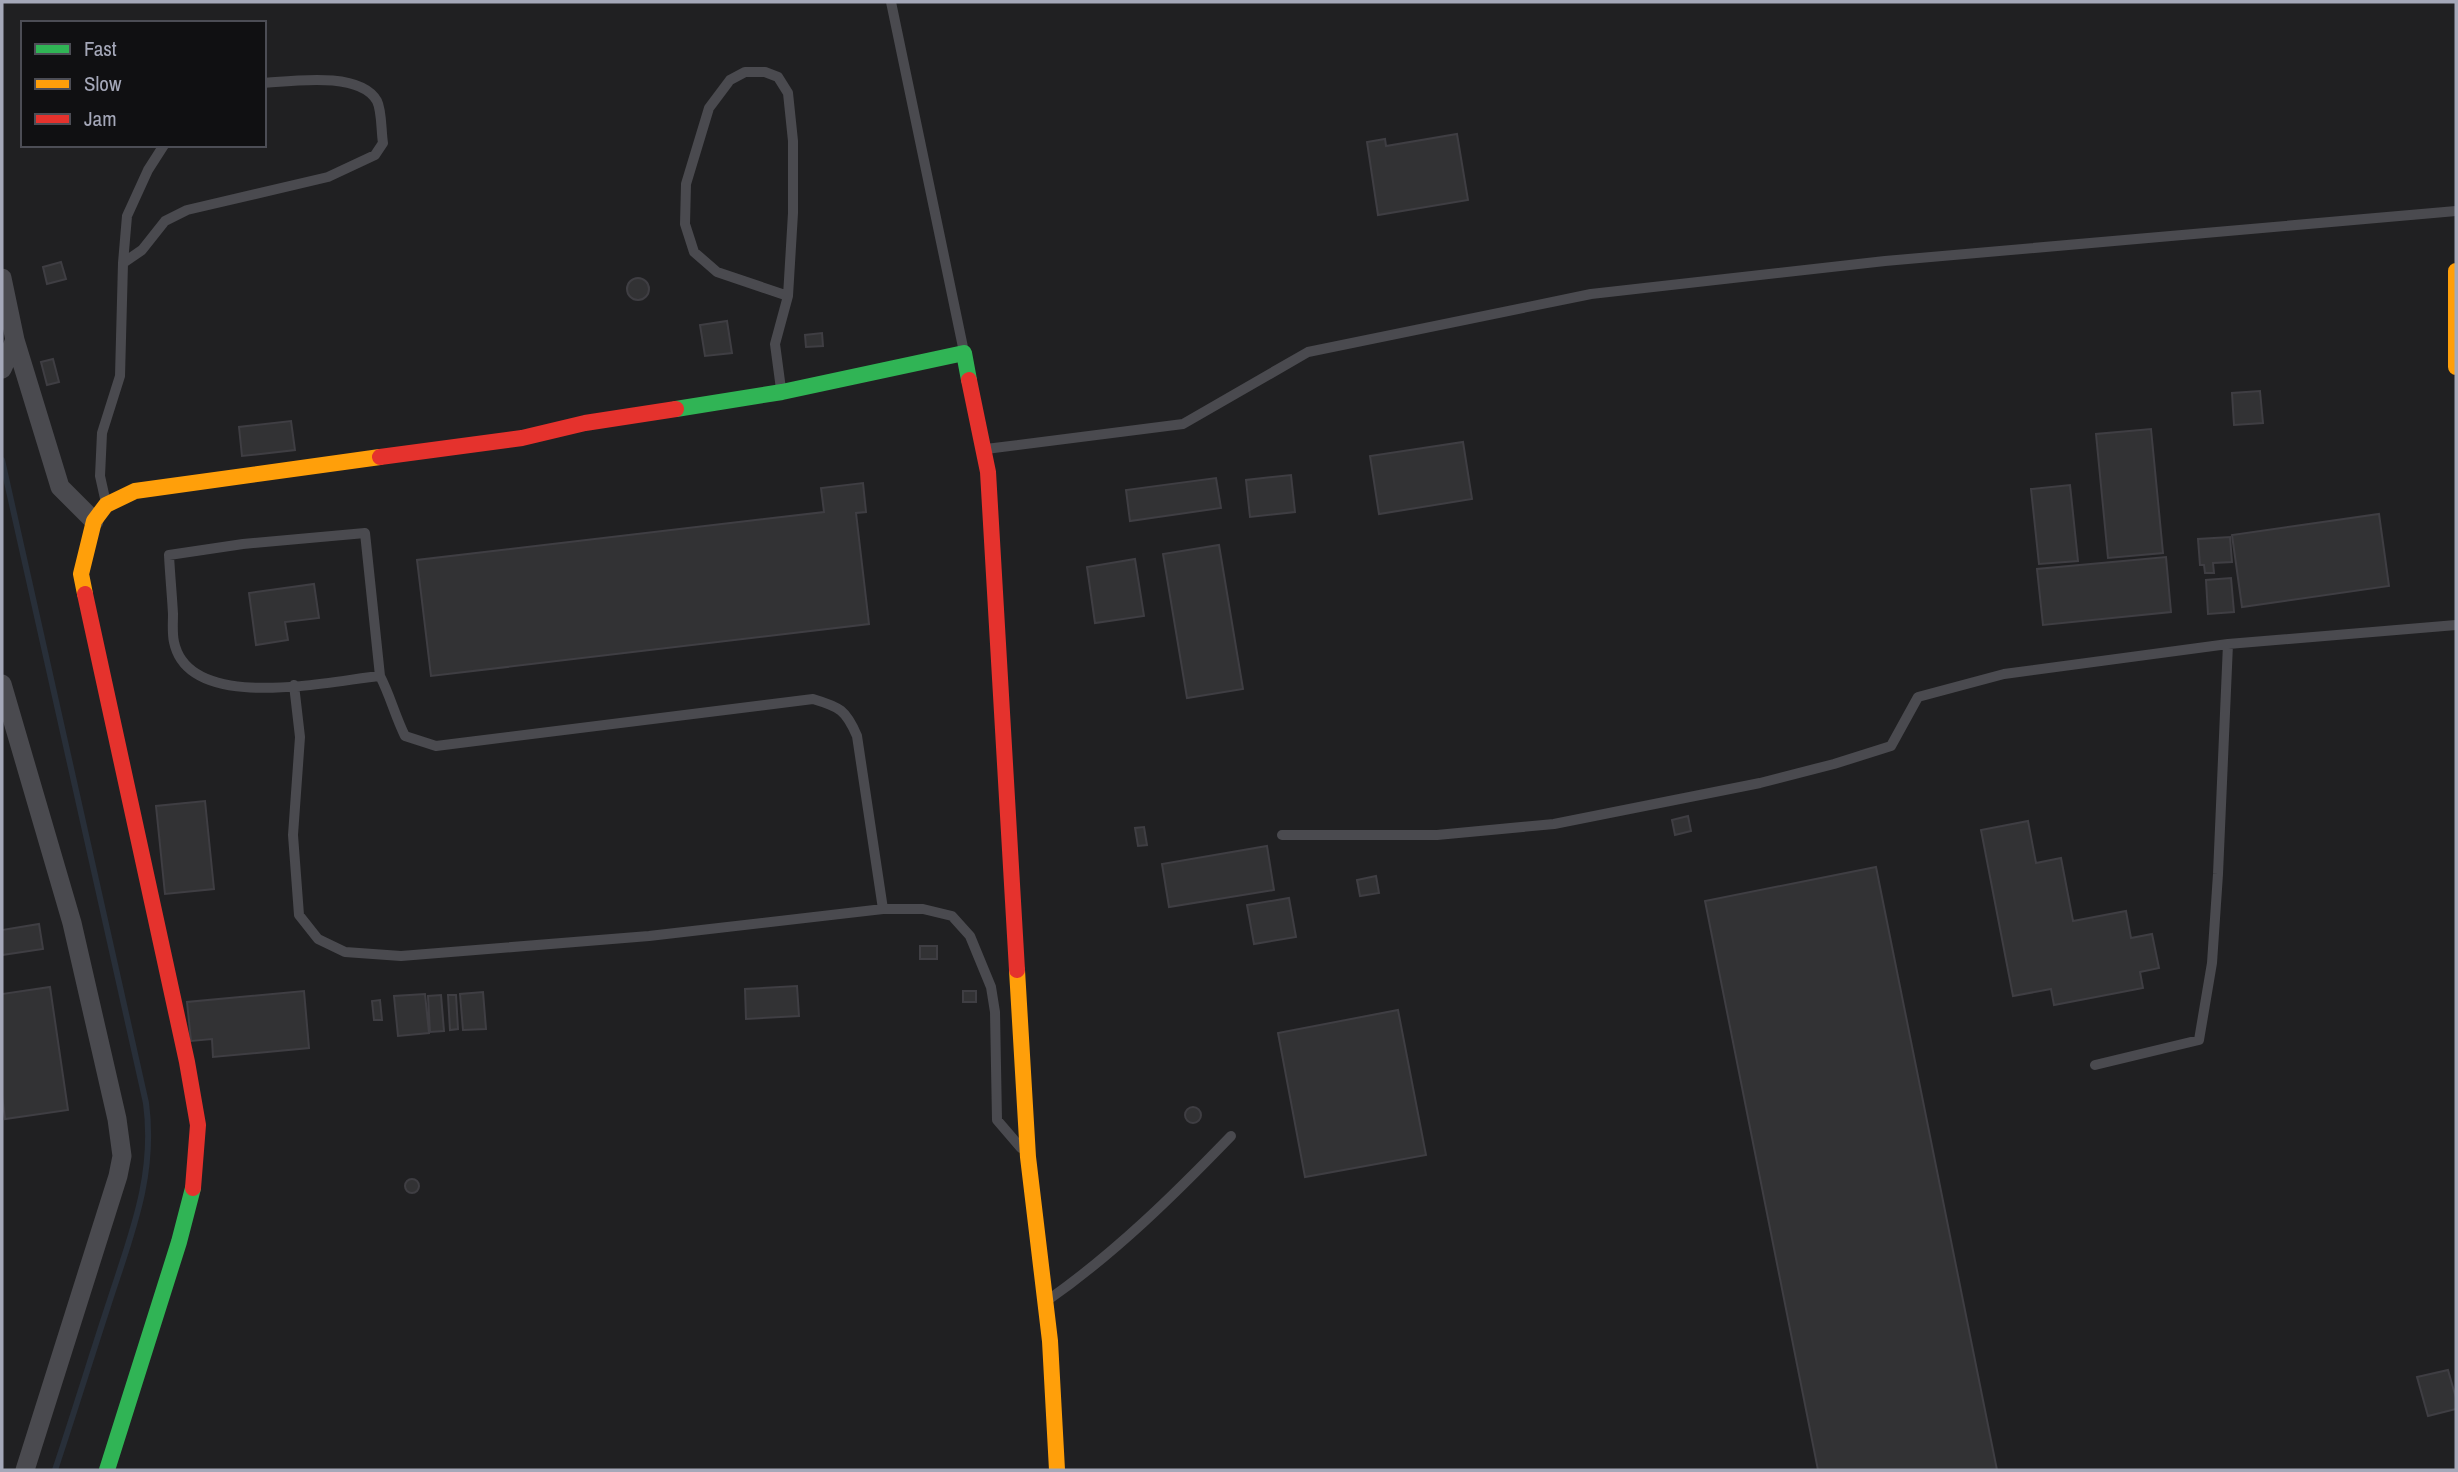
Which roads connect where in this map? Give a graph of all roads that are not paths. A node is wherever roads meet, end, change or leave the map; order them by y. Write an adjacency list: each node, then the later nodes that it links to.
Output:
1 (891, 2): 10 (lane)
2 (266, 83): 5 (lane)
3 (163, 147): 5 (lane)
4 (2456, 211): 14 (lane)
5 (123, 263): 15 (lane)
6 (2456, 271): 11 (street)
7 (2, 278): 9 (street)
8 (788, 296): 8 (lane); 13 (lane)
9 (15, 340): 12 (street); 15 (street)
10 (964, 353): 13 (street); 14 (street)
11 (2456, 367)
12 (2, 369)
13 (782, 392): 15 (street)
14 (984, 449): 25 (street)
15 (100, 513): 28 (street)
16 (2456, 625): 17 (lane)
17 (2228, 644): 21 (lane); 23 (lane)
18 (380, 676): 20 (lane); 20 (lane); 22 (lane)
19 (2, 684): 27 (street)
20 (294, 685): 22 (lane)
21 (1282, 835)
22 (883, 909): 25 (lane)
23 (2095, 1065)
24 (1231, 1136): 26 (lane)
25 (1028, 1157): 26 (street)
26 (1044, 1303): 29 (street)
27 (25, 1470)
28 (107, 1470)
29 (1057, 1470)

